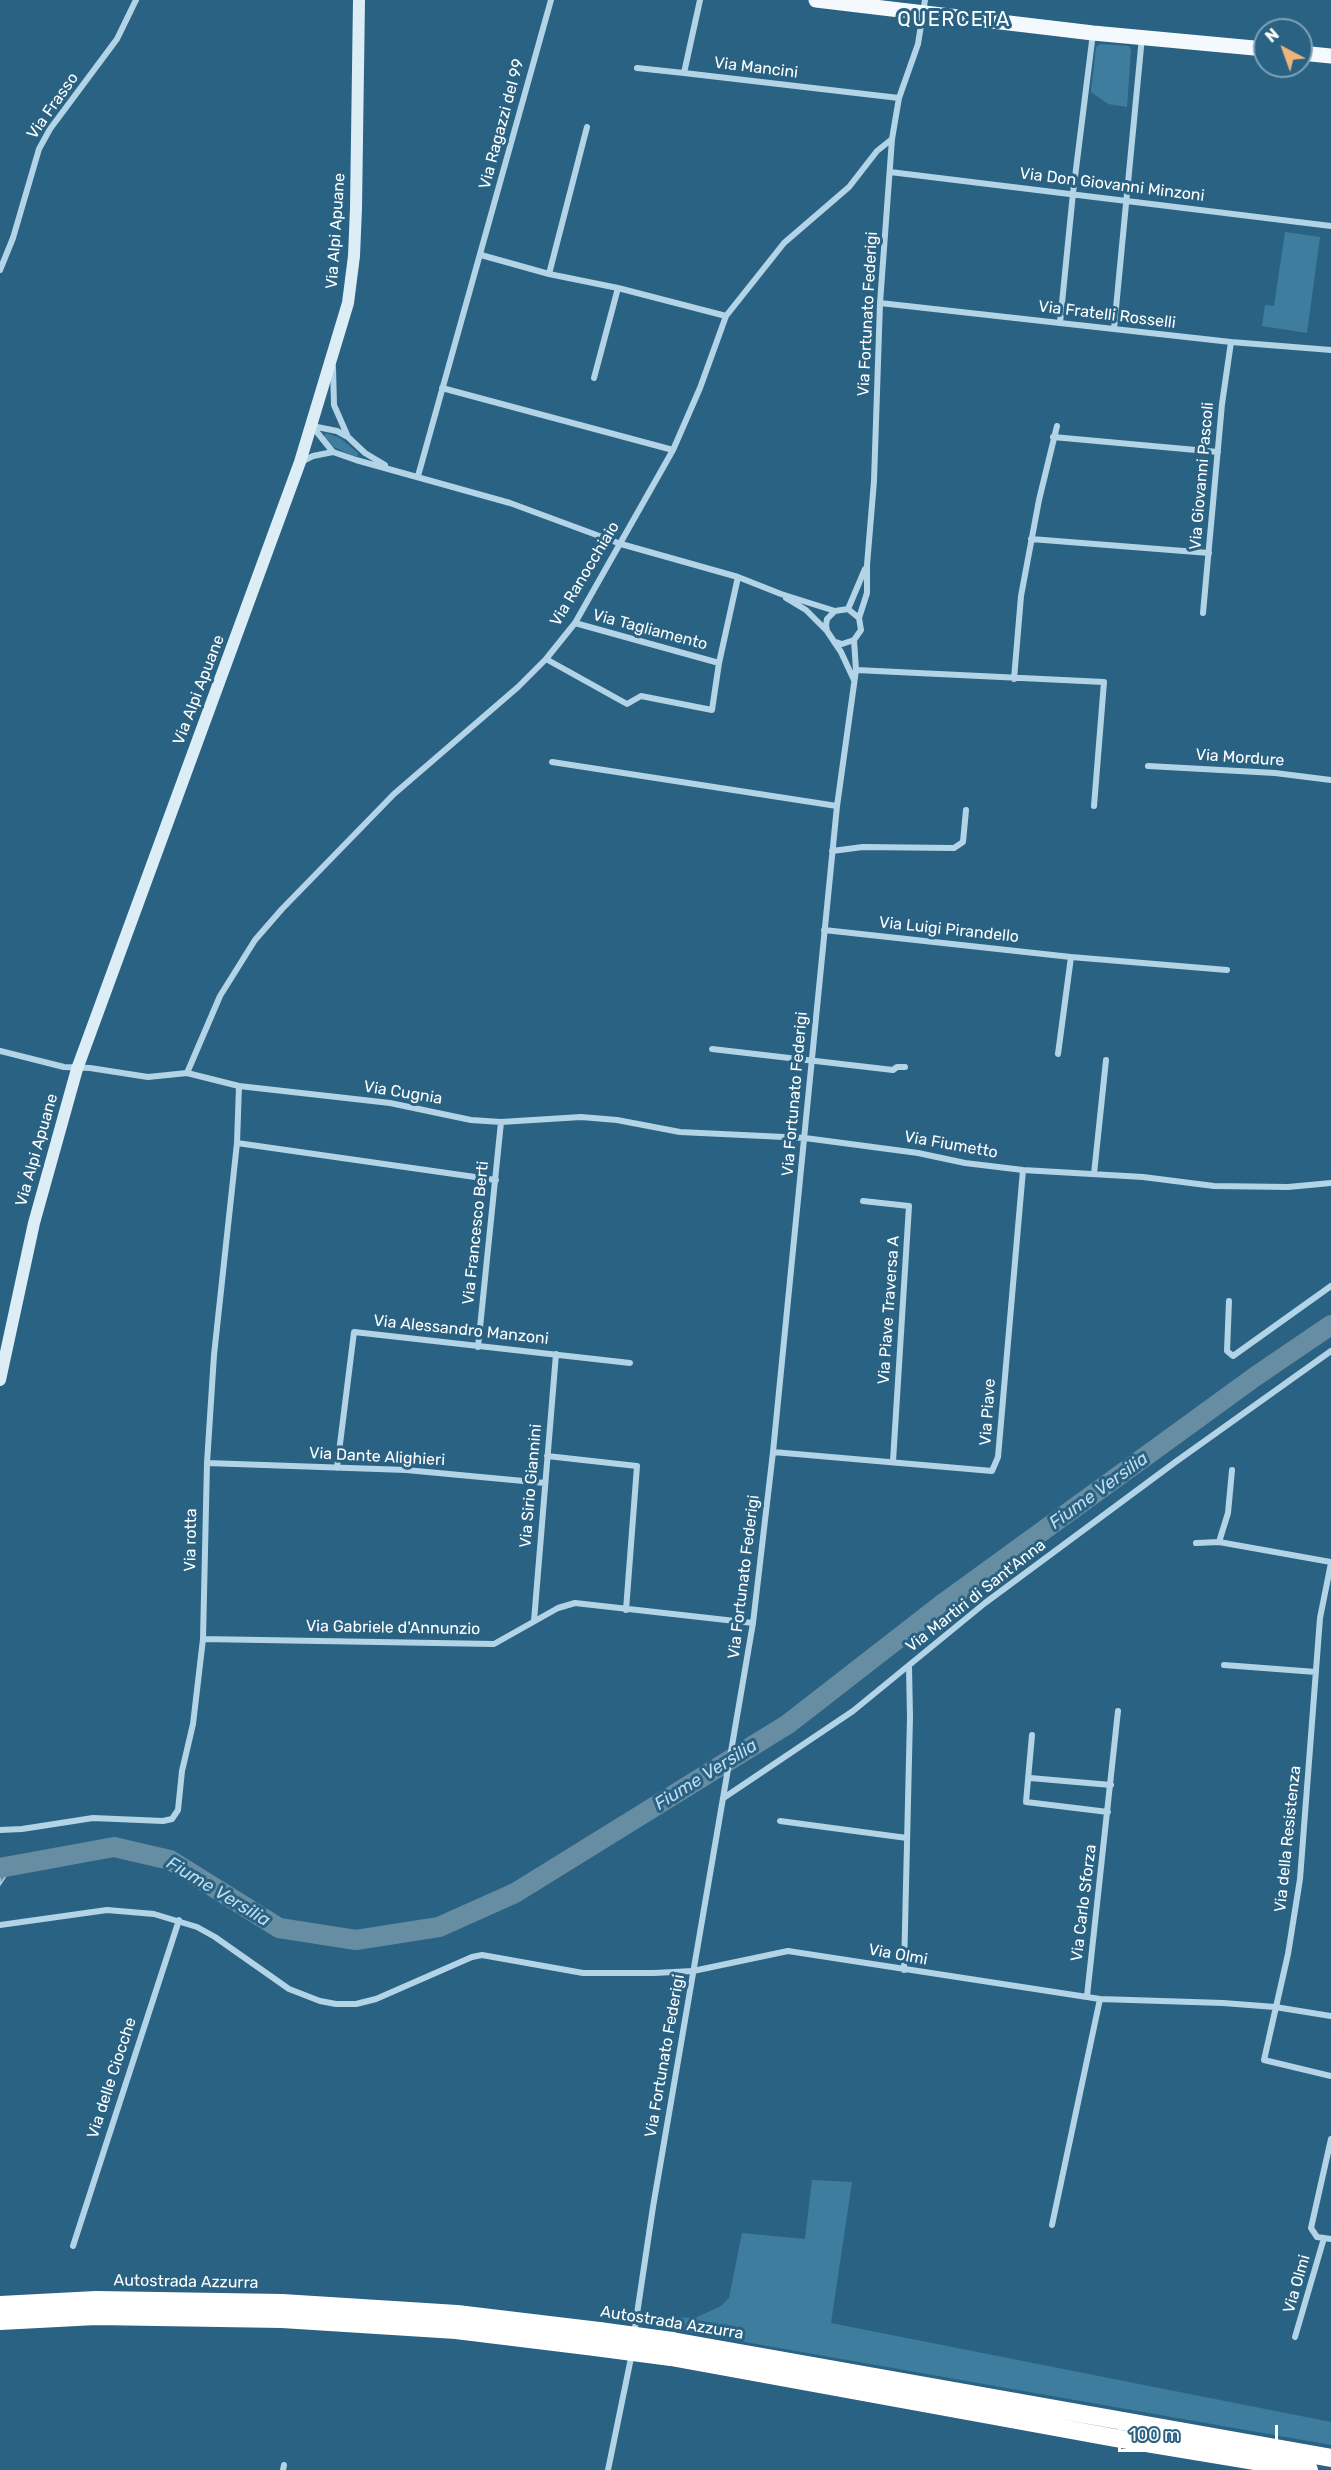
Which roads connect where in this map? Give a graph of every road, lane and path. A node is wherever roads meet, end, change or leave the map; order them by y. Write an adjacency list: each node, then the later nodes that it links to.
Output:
1 (136, 0): 22 (street, Via Frasso)
2 (358, 0): 31 (main road, Via Alpi Apuane)
3 (551, 0): 21 (street, Via Ragazzi del 99)
4 (700, 0): 13 (street)
5 (816, 0): 6 (main road)
6 (925, 7): 7 (main road); 14 (street, Via Fortunato Federigi)
7 (1093, 33): 8 (main road); 18 (street)
8 (1142, 37): 9 (main road); 19 (street)
9 (1253, 48)
10 (1313, 54): 11 (main road)
11 (1331, 56)
12 (637, 68): 13 (street, Via Mancini)
13 (684, 73): 14 (street, Via Mancini)
14 (899, 98): 16 (street, Via Fortunato Federigi)
15 (587, 127): 23 (street)
16 (892, 139): 17 (street, Via Fortunato Federigi); 26 (street, Via Ranocchiaio)
17 (890, 172): 18 (street, Via Don Giovanni Minzoni); 25 (street, Via Fortunato Federigi)
18 (1072, 193): 19 (street, Via Don Giovanni Minzoni); 27 (street)
19 (1127, 200): 20 (street, Via Don Giovanni Minzoni); 28 (street)
20 (1331, 226)
21 (481, 255): 23 (street); 33 (street, Via Ragazzi del 99)
22 (0, 270)
23 (549, 274): 24 (street)
24 (618, 288): 26 (street); 32 (street)
25 (880, 303): 27 (street, Via Fratelli Rosselli); 47 (street, Via Fortunato Federigi)
26 (726, 315): 38 (street, Via Ranocchiaio)
27 (1060, 323): 28 (street, Via Fratelli Rosselli)
28 (1114, 329): 29 (street, Via Fratelli Rosselli)
29 (1231, 342): 30 (street, Via Fratelli Rosselli); 40 (street, Via Giovanni Pascoli)
30 (1331, 350)
31 (332, 355): 34 (main road, Via Alpi Apuane); 36 (street)
32 (594, 378)
33 (442, 388): 38 (street); 43 (street, Via Ragazzi del 99)
34 (312, 426): 36 (street); 39 (street); 41 (main road, Via Alpi Apuane)
35 (1057, 426): 37 (street)
36 (348, 437): 42 (street)
37 (1053, 437): 40 (street); 44 (street)
38 (673, 450): 45 (street, Via Ranocchiaio)
39 (333, 452): 41 (street); 42 (street)
40 (1218, 452): 46 (street, Via Giovanni Pascoli)
41 (300, 462): 79 (main road, Via Alpi Apuane)
42 (390, 468): 43 (street)
43 (418, 476): 45 (street)
44 (1031, 539): 46 (street); 61 (street)
45 (621, 544): 48 (street); 54 (street, Via Ranocchiaio)
46 (1209, 553): 52 (street, Via Giovanni Pascoli)
47 (867, 565): 50 (street); 53 (street, Via Fortunato Federigi)
48 (738, 577): 49 (street); 59 (street)
49 (781, 594): 51 (street); 55 (street)
50 (848, 609): 51 (street); 53 (street)
51 (835, 611): 55 (street)
52 (1203, 614)
53 (859, 618): 56 (street)
54 (574, 623): 58 (street, Via Ranocchiaio); 59 (street, Via Tagliamento)
55 (827, 631): 57 (street)
56 (854, 640): 57 (street); 60 (street, Via Fortunato Federigi)
57 (836, 642): 62 (street)
58 (546, 659): 59 (street); 80 (street, Via Ranocchiaio)
59 (719, 663)
60 (856, 670): 61 (street); 62 (street, Via Fortunato Federigi)
61 (1014, 679): 67 (street)
62 (854, 680): 66 (street, Via Fortunato Federigi)
63 (552, 762): 66 (street)
64 (1148, 766): 65 (street, Via Mordure)
65 (1331, 780)
66 (837, 806): 69 (street, Via Fortunato Federigi)
67 (1094, 806)
68 (966, 810): 69 (street)
69 (832, 851): 70 (street, Via Fortunato Federigi)
70 (824, 930): 71 (street, Via Luigi Pirandello); 76 (street, Via Fortunato Federigi)
71 (1071, 957): 72 (street, Via Luigi Pirandello); 75 (street)
72 (1227, 970)
73 (712, 1049): 76 (street)
74 (0, 1051): 79 (street, Via Cugnia)
75 (1058, 1054)
76 (811, 1060): 78 (street); 83 (street, Via Fortunato Federigi)
77 (1106, 1060): 86 (street)
78 (905, 1067)
79 (77, 1069): 80 (street, Via Cugnia); 96 (main road, Via Alpi Apuane)
80 (187, 1073): 81 (street, Via Cugnia)
81 (239, 1086): 82 (street, Via Cugnia); 84 (street, Via rotta)
82 (501, 1122): 83 (street, Via Cugnia); 87 (street, Via Francesco Berti)
83 (805, 1138): 85 (street, Via Fiumetto); 97 (street, Via Fortunato Federigi)
84 (237, 1143): 87 (street); 100 (street, Via rotta)
85 (1023, 1170): 86 (street, Via Fiumetto); 99 (street, Via Piave)
86 (1094, 1174): 88 (street, Via Fiumetto)
87 (496, 1180): 92 (street, Via Francesco Berti)
88 (1331, 1183)
89 (863, 1201): 99 (street, Via Piave Traversa A)
90 (1331, 1286): 91 (street)
91 (1229, 1301)
92 (478, 1347): 94 (street, Via Alessandro Manzoni); 101 (street, Via Alessandro Manzoni)
93 (1331, 1351): 112 (street, Via Martiri di Sant'Anna)
94 (556, 1354): 95 (street, Via Alessandro Manzoni); 98 (street, Via Sirio Giannini)
95 (630, 1363)
96 (0, 1380)
97 (773, 1452): 99 (street, Via Piave); 109 (street, Via Fortunato Federigi)
98 (548, 1456): 103 (street, Via Sirio Giannini); 107 (street)
99 (893, 1461)
100 (207, 1463): 101 (street, Via Dante Alighieri); 110 (street, Via rotta)
101 (337, 1468): 103 (street, Via Dante Alighieri)
102 (1233, 1470): 104 (street)
103 (545, 1483): 108 (street, Via Sirio Giannini)
104 (1219, 1542): 105 (street, Via della Resistenza); 106 (street, Via della Resistenza)
105 (1196, 1543)
106 (1331, 1562): 113 (street, Via della Resistenza)
107 (626, 1610): 108 (street, Via Gabriele d'Annunzio); 109 (street, Via Gabriele d'Annunzio)
108 (534, 1621): 110 (street, Via Gabriele d'Annunzio)
109 (753, 1623): 118 (street, Via Fortunato Federigi)
110 (203, 1639): 121 (street, Via rotta)
111 (1224, 1665): 113 (street)
112 (909, 1666): 118 (street, Via Martiri di Sant'Anna); 122 (street)
113 (1316, 1672): 129 (street, Via della Resistenza)
114 (1118, 1711): 117 (street, Via Carlo Sforza)
115 (1032, 1735): 116 (street)
116 (1030, 1778): 117 (street); 119 (street)
117 (1111, 1785): 119 (street, Via Carlo Sforza)
118 (724, 1798): 126 (street, Via Fortunato Federigi)
119 (1108, 1812): 127 (street, Via Carlo Sforza)
120 (780, 1821): 122 (street)
121 (0, 1830)
122 (907, 1838): 125 (street)
123 (179, 1920): 124 (street); 126 (street); 135 (street, Via delle Ciocche)
124 (0, 1925)
125 (904, 1970): 126 (street, Via Olmi); 127 (street, Via Olmi)
126 (693, 1971): 142 (street, Via Fortunato Federigi)
127 (1087, 1996): 128 (street, Via Olmi)
128 (1100, 1999): 129 (street, Via Olmi); 133 (street)
129 (1275, 2007): 130 (street, Via Olmi); 131 (street)
130 (1331, 2016)
131 (1331, 2076)
132 (1331, 2139): 134 (street, Via Olmi)
133 (1052, 2225)
134 (1328, 2239): 138 (street, Via Olmi)
135 (73, 2246)
136 (0, 2305): 139 (highway, Autostrada Azzurra)
137 (0, 2320): 139 (highway, Autostrada Azzurra)
138 (1295, 2337)
139 (597, 2339): 140 (highway, Autostrada Azzurra, bridge)
140 (671, 2349): 141 (highway, Autostrada Azzurra); 143 (highway, Autostrada Azzurra)
141 (1331, 2458)
142 (608, 2470)
143 (1309, 2470)

